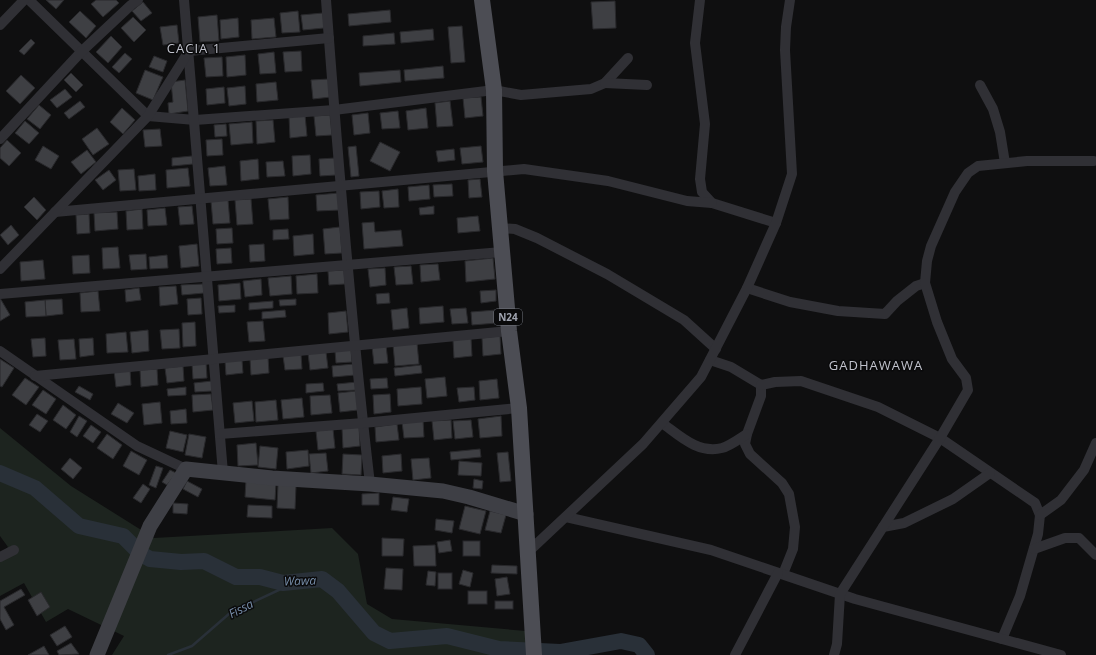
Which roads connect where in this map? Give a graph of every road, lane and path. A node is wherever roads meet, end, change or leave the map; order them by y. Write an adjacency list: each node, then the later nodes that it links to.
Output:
1 (24, 0): 9 (street)
2 (29, 0): 12 (street)
3 (138, 0): 12 (street)
4 (184, 0): 11 (street)
5 (326, 0): 10 (street)
6 (482, 0): 17 (main road, N24)
7 (700, 0): 27 (street)
8 (790, 0): 29 (street)
9 (0, 24)
10 (329, 38): 11 (street); 18 (street)
11 (189, 51): 19 (street); 20 (street)
12 (81, 52): 19 (street); 21 (street)
13 (628, 58): 14 (street)
14 (605, 83): 15 (street); 17 (street)
15 (648, 85)
16 (980, 85): 23 (street)
17 (494, 90): 18 (street); 24 (main road, N24)
18 (334, 110): 20 (street); 25 (street)
19 (148, 116): 20 (street); 28 (street)
20 (195, 120): 26 (street)
21 (0, 139)
22 (1094, 160): 23 (street)
23 (1005, 163): 35 (street)
24 (495, 171): 25 (street); 27 (street); 30 (main road, N24)
25 (341, 185): 26 (street); 32 (street)
26 (201, 198): 28 (street); 34 (street)
27 (712, 203): 29 (street)
28 (55, 212): 33 (street)
29 (776, 223): 36 (street)
30 (500, 228): 31 (main road, N24); 40 (street)
31 (502, 252): 32 (street); 38 (main road, N24)
32 (348, 265): 34 (street); 39 (street)
33 (0, 269)
34 (207, 277): 37 (street); 42 (street)
35 (925, 283): 36 (street); 51 (street)
36 (747, 288): 40 (street)
37 (0, 294)
38 (509, 331): 39 (street); 46 (main road, N24)
39 (356, 346): 42 (street); 47 (street)
40 (716, 349): 43 (street)
41 (0, 351): 44 (street)
42 (214, 359): 44 (street); 49 (street)
43 (710, 360): 45 (street); 48 (street)
44 (35, 376): 53 (street)
45 (761, 385): 50 (street); 51 (street)
46 (519, 408): 47 (street); 57 (main road, N24)
47 (363, 423): 49 (street); 56 (street)
48 (662, 423): 50 (street); 59 (street)
49 (220, 434): 54 (street)
50 (747, 434): 66 (street)
51 (940, 438): 55 (street); 60 (street)
52 (1096, 443): 58 (street)
53 (186, 469): 54 (street); 69 (street)
54 (223, 473): 56 (street)
55 (990, 473): 58 (street); 60 (street)
56 (370, 484): 57 (street)
57 (526, 514): 63 (main road, N24)
58 (1040, 515): 61 (street)
59 (566, 516): 63 (street); 66 (street)
60 (883, 527): 67 (street)
61 (1034, 549): 64 (street); 68 (street)
62 (14, 550): 65 (street)
63 (527, 553): 70 (main road, N24)
64 (1096, 555)
65 (0, 557)
66 (781, 573): 67 (street); 71 (street)
67 (840, 594): 68 (street); 72 (street)
68 (1002, 639): 73 (street)
69 (97, 655)
70 (534, 655)
71 (735, 655)
72 (834, 655)
73 (1061, 655)

